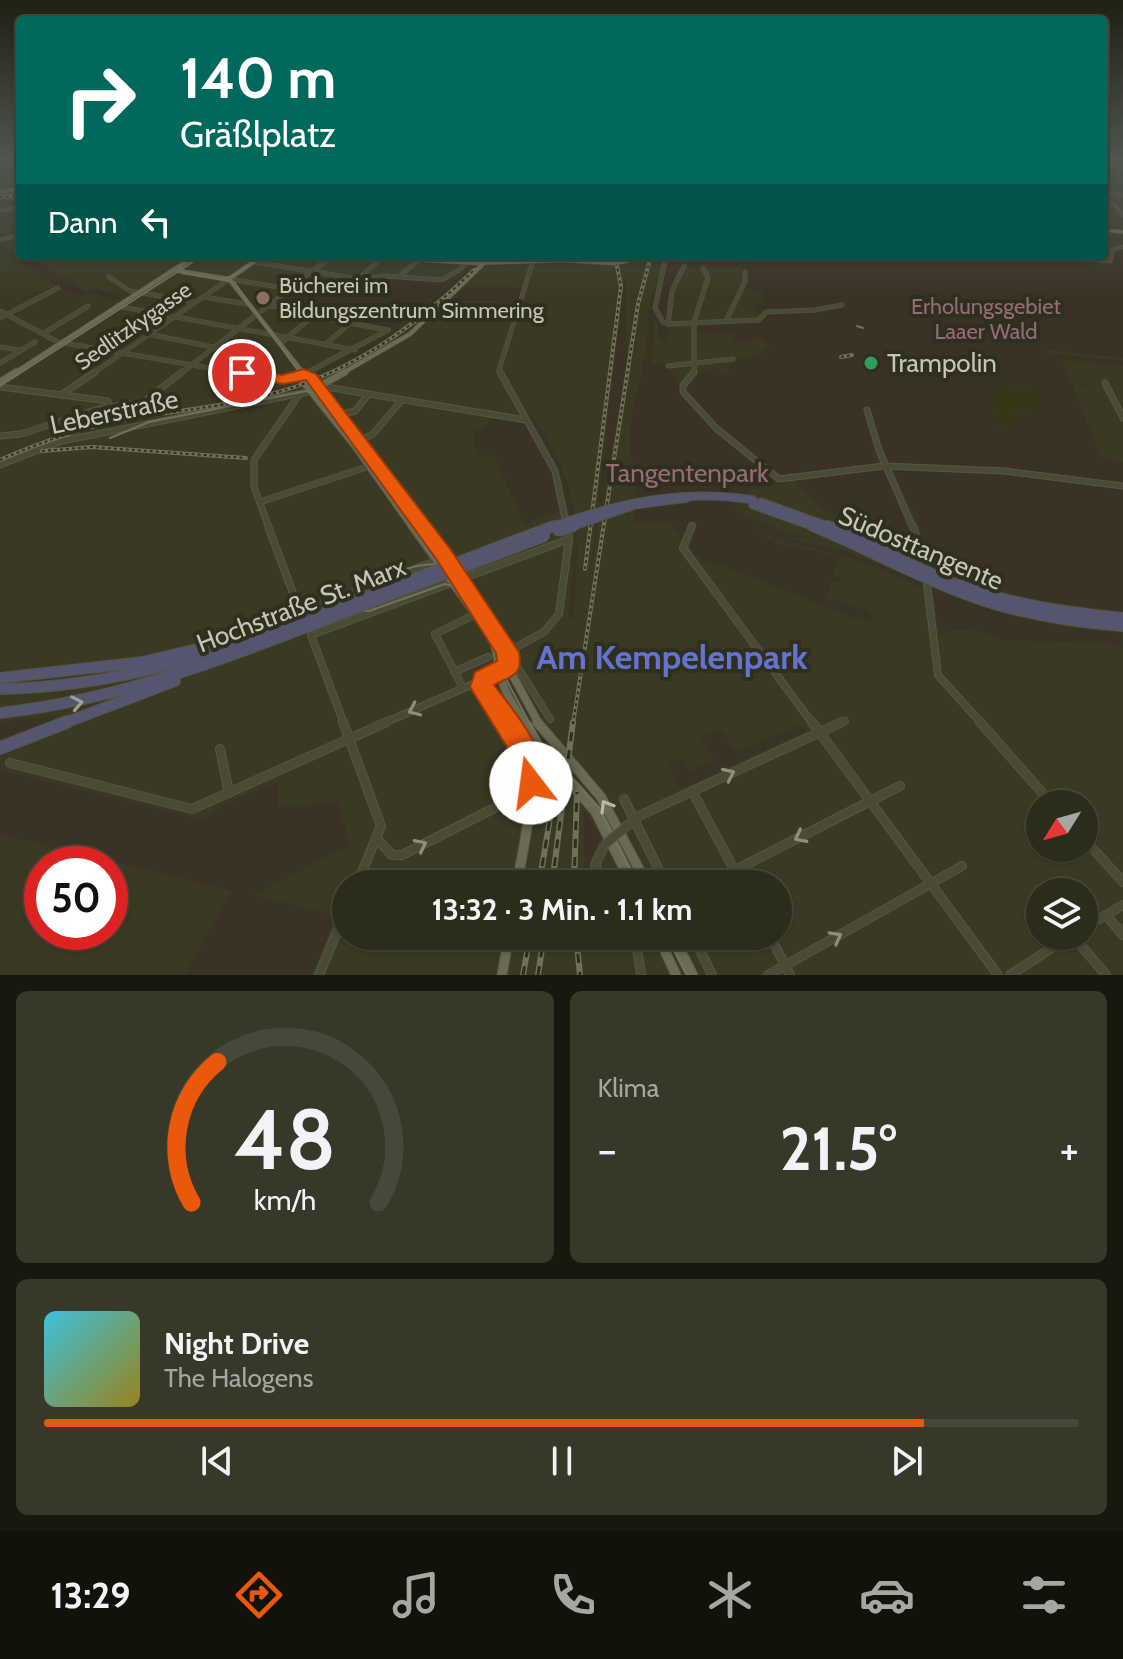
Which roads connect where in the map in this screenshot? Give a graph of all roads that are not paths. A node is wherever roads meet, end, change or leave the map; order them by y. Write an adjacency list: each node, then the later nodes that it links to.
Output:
1 (1123, 247): 12 (street)
2 (189, 260): 20 (main road)
3 (257, 260): 14 (main road, Sedlitzkygasse)
4 (327, 260): 21 (street)
5 (379, 260): 26 (street)
6 (419, 260): 23 (street)
7 (444, 260): 15 (main road)
8 (487, 260): 16 (main road, Leberstraße)
9 (493, 260): 17 (main road)
10 (630, 260): 13 (main road, bridge)
11 (665, 260): 47 (street)
12 (1107, 260)
13 (533, 261): 17 (main road); 80 (street)
14 (254, 262): 21 (street); 25 (main road, Sedlitzkygasse)
15 (467, 262): 16 (main road); 23 (street)
16 (483, 263): 17 (main road); 70 (main road, Leberstraße)
17 (500, 263)
18 (684, 266): 47 (street)
19 (703, 268): 45 (street)
20 (173, 270): 25 (main road); 30 (main road)
21 (313, 271): 26 (street); 29 (street)
22 (745, 272): 44 (street)
23 (401, 275): 26 (street)
24 (109, 277): 30 (street)
25 (229, 279): 27 (main road); 31 (street, Sedlitzkygasse)
26 (359, 279): 29 (street)
27 (238, 282): 29 (street); 33 (main road)
28 (58, 288): 39 (street)
29 (289, 289): 37 (street)
30 (137, 292): 32 (street); 36 (main road)
31 (203, 297): 32 (street, Sedlitzkygasse); 33 (street)
32 (195, 302): 41 (street, Sedlitzkygasse)
33 (249, 304): 37 (street); 40 (main road)
34 (842, 305): 44 (street)
35 (88, 306): 49 (street)
36 (116, 306): 41 (street); 54 (main road)
37 (268, 306): 40 (street); 42 (street)
38 (0, 311): 39 (street)
39 (8, 314): 43 (street); 49 (street)
40 (258, 314): 48 (street); 51 (main road)
41 (175, 316): 48 (street); 50 (street, Sedlitzkygasse)
42 (313, 316): 46 (street); 52 (street)
43 (0, 318)
44 (726, 321): 45 (street)
45 (694, 322): 47 (street); 64 (street)
46 (350, 323): 56 (street); 60 (street)
47 (668, 324)
48 (239, 328): 51 (street); 58 (street)
49 (44, 333): 54 (street)
50 (148, 334): 58 (street); 61 (street, Sedlitzkygasse)
51 (273, 334): 52 (street); 55 (main road)
52 (288, 337): 55 (street); 56 (street)
53 (35, 342): 59 (street)
54 (58, 342): 61 (street); 69 (main road)
55 (281, 343): 67 (main road)
56 (326, 344): 60 (street)
57 (0, 347): 59 (street)
58 (214, 347): 65 (street)
59 (20, 350): 63 (street)
60 (356, 350): 67 (street)
61 (120, 353): 65 (street); 73 (street, Sedlitzkygasse)
62 (733, 359): 64 (street)
63 (0, 363)
64 (695, 363): 66 (street); 85 (street)
65 (190, 365): 67 (street); 76 (street)
66 (668, 366)
67 (304, 374): 70 (main road); 71 (main road)
68 (1105, 383): 79 (street)
69 (0, 384): 73 (street)
70 (319, 386): 71 (main road, Leberstraße); 72 (street); 78 (main road)
71 (312, 391): 74 (street, Leberstraße); 82 (main road)
72 (369, 394): 75 (street); 78 (street)
73 (61, 395): 76 (street)
74 (299, 395): 83 (street, Leberstraße); 87 (street)
75 (403, 399): 80 (street); 82 (street)
76 (109, 405): 81 (street)
77 (867, 410): 85 (street)
78 (340, 415): 82 (main road)
79 (1123, 418)
80 (527, 420): 90 (street)
81 (0, 436)
82 (356, 441): 84 (main road); 93 (main road)
83 (0, 465)
84 (370, 466): 87 (street); 91 (main road)
85 (884, 466): 86 (street); 92 (street)
86 (1123, 486)
87 (260, 502): 96 (street)
88 (754, 502): 96 (highway, Hochstraße St. Marx, bridge); 97 (highway, Südosttangente); 98 (highway, Südosttangente); 102 (highway, Hochstraße St. Marx, bridge)
89 (692, 525): 112 (street)
90 (569, 539): 93 (street); 99 (street)
91 (436, 561): 93 (main road); 96 (street)
92 (925, 565)
93 (456, 580): 95 (main road); 99 (main road); 113 (street)
94 (927, 584): 118 (street)
95 (476, 614): 99 (main road); 104 (street)
96 (299, 618): 105 (highway); 108 (highway, Hochstraße St. Marx)
97 (1123, 618)
98 (1123, 626)
99 (503, 652): 101 (main road); 103 (main road)
100 (488, 657): 104 (street)
101 (510, 665): 103 (main road); 110 (street); 132 (main road, one-way to 101)
102 (206, 666): 109 (highway, Hochstraße St. Marx, one-way to 102); 114 (highway)
103 (499, 671): 106 (main road); 131 (main road)
104 (454, 672): 107 (street)
105 (0, 678)
106 (483, 679): 107 (street); 121 (main road)
107 (463, 688): 113 (street, one-way to 113)
108 (0, 689)
109 (0, 713)
110 (550, 719)
111 (845, 721): 112 (street)
112 (818, 733): 119 (street, one-way to 112); 123 (street)
113 (349, 739): 120 (street); 125 (street)
114 (0, 748)
115 (220, 749): 120 (street)
116 (10, 763): 120 (street)
117 (900, 786): 123 (street)
118 (1039, 790)
119 (692, 791): 124 (street); 134 (street)
120 (229, 793)
121 (529, 798): 125 (street, one-way to 121); 129 (main road)
122 (624, 799): 124 (street)
123 (869, 801): 134 (street, one-way to 134); 136 (street)
124 (630, 823): 130 (street, bridge); 133 (street)
125 (378, 840): 128 (street)
126 (1098, 854): 135 (street)
127 (962, 866): 136 (street)
128 (364, 870)
129 (519, 870)
130 (596, 870)
131 (625, 870)
132 (640, 870)
133 (658, 870)
134 (735, 870)
135 (1123, 882)
136 (931, 884): 150 (street, one-way to 136); 158 (street)
137 (1123, 905): 138 (street)
138 (1106, 915): 139 (street); 140 (street)
139 (1098, 920)
140 (1123, 935)
141 (332, 944): 151 (street)
142 (506, 950): 152 (main road)
143 (637, 950): 153 (street)
144 (664, 950): 154 (main road)
145 (680, 950): 155 (main road)
146 (700, 950): 156 (street)
147 (777, 950): 150 (street)
148 (1050, 950): 159 (street)
149 (1084, 950): 160 (street)
150 (788, 970): 157 (street)
151 (319, 975)
152 (502, 975)
153 (641, 975)
154 (676, 975)
155 (693, 975)
156 (712, 975)
157 (768, 975)
158 (998, 975)
159 (1010, 975)
160 (1106, 975)

